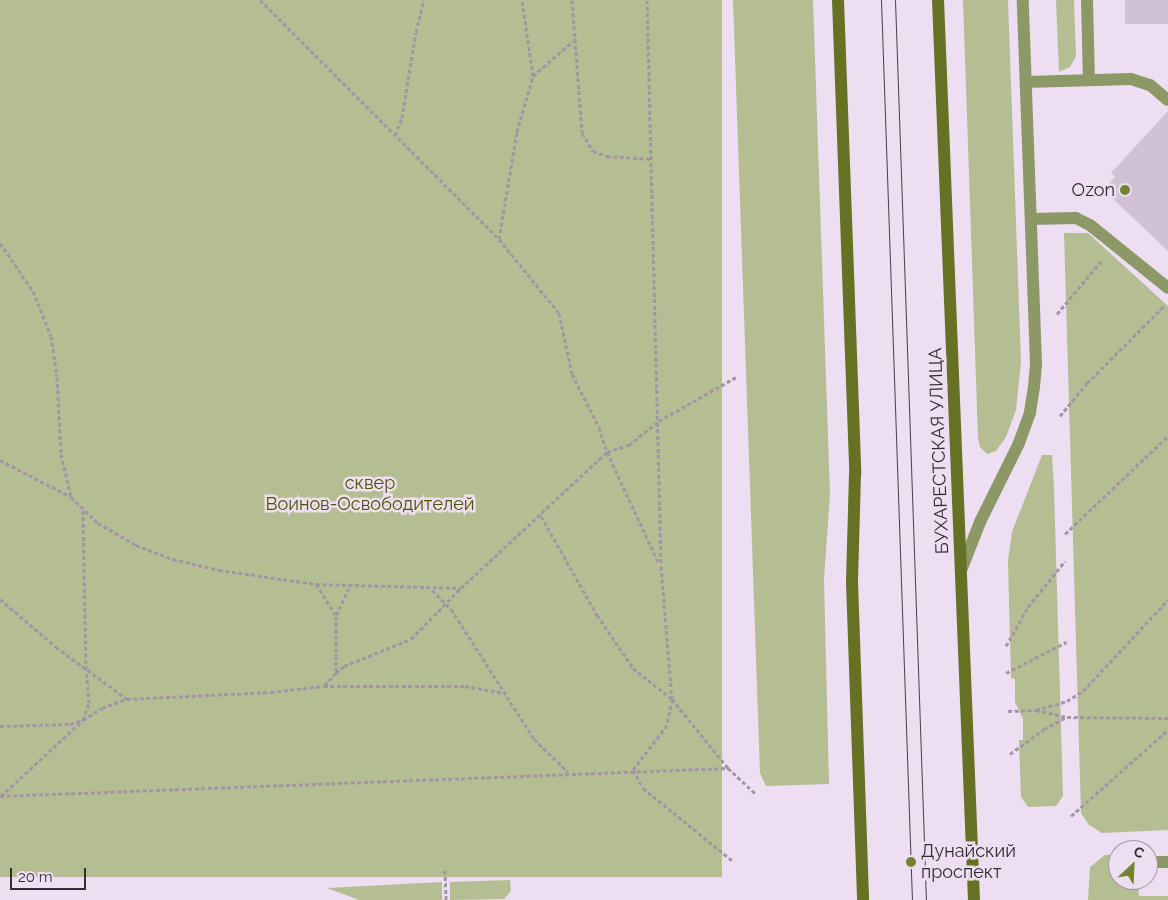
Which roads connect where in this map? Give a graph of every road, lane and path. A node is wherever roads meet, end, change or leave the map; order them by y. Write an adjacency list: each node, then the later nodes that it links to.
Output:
1 (260, 0): 15 (path)
2 (424, 0): 15 (path)
3 (522, 0): 11 (path)
4 (572, 0): 10 (path)
5 (647, 0): 16 (path)
6 (838, 0): 71 (main road)
7 (938, 0): 36 (main road, БУХАРЕСТСКАЯ УЛИЦА)
8 (1023, 0): 13 (street)
9 (1087, 0): 12 (street)
10 (574, 41): 11 (path); 16 (path)
11 (533, 76): 18 (path)
12 (1089, 80): 13 (street); 14 (street)
13 (1026, 82): 17 (street)
14 (1168, 100)
15 (396, 136): 18 (path)
16 (652, 159): 26 (path)
17 (1031, 219): 20 (street); 36 (street)
18 (499, 239): 28 (path)
19 (0, 243): 30 (path)
20 (1114, 246): 21 (street); 23 (path)
21 (1168, 288)
22 (1168, 302): 25 (path)
23 (1057, 314)
24 (736, 377): 26 (path)
25 (1060, 416)
26 (659, 421): 28 (path); 35 (path)
27 (1168, 436): 33 (path)
28 (607, 452): 32 (path); 35 (path)
29 (0, 460): 30 (path)
30 (71, 497): 31 (path)
31 (83, 509): 37 (path); 47 (path)
32 (541, 516): 39 (path); 53 (path)
33 (1065, 534)
34 (1065, 561): 46 (path)
35 (661, 566): 53 (path)
36 (962, 568): 72 (main road, БУХАРЕСТСКАЯ УЛИЦА)
37 (316, 584): 38 (path); 44 (path)
38 (351, 584): 40 (path); 44 (path)
39 (461, 588): 40 (path); 43 (path)
40 (432, 590): 43 (path)
41 (0, 599): 47 (path)
42 (1168, 600): 54 (path)
43 (446, 603): 48 (path); 51 (path)
44 (336, 616): 48 (path)
45 (1066, 642): 49 (path)
46 (1006, 646)
47 (86, 670): 52 (path); 58 (path)
48 (336, 673): 50 (path)
49 (1006, 673)
50 (324, 686): 51 (path); 52 (path)
51 (503, 693): 64 (path)
52 (127, 699): 58 (path)
53 (672, 699): 62 (path); 63 (path)
54 (1036, 710): 55 (path); 56 (path)
55 (1008, 711)
56 (1067, 717): 57 (path); 61 (path)
57 (1168, 718)
58 (83, 720): 59 (path); 66 (path)
59 (0, 726)
60 (1168, 730): 67 (path)
61 (1010, 754)
62 (728, 768): 63 (path); 65 (path)
63 (632, 770): 64 (path); 68 (path)
64 (568, 773): 66 (path)
65 (755, 793)
66 (0, 796)
67 (1072, 816)
68 (734, 862)
69 (445, 870): 70 (path)
70 (446, 900)
71 (863, 900)
72 (974, 900)

